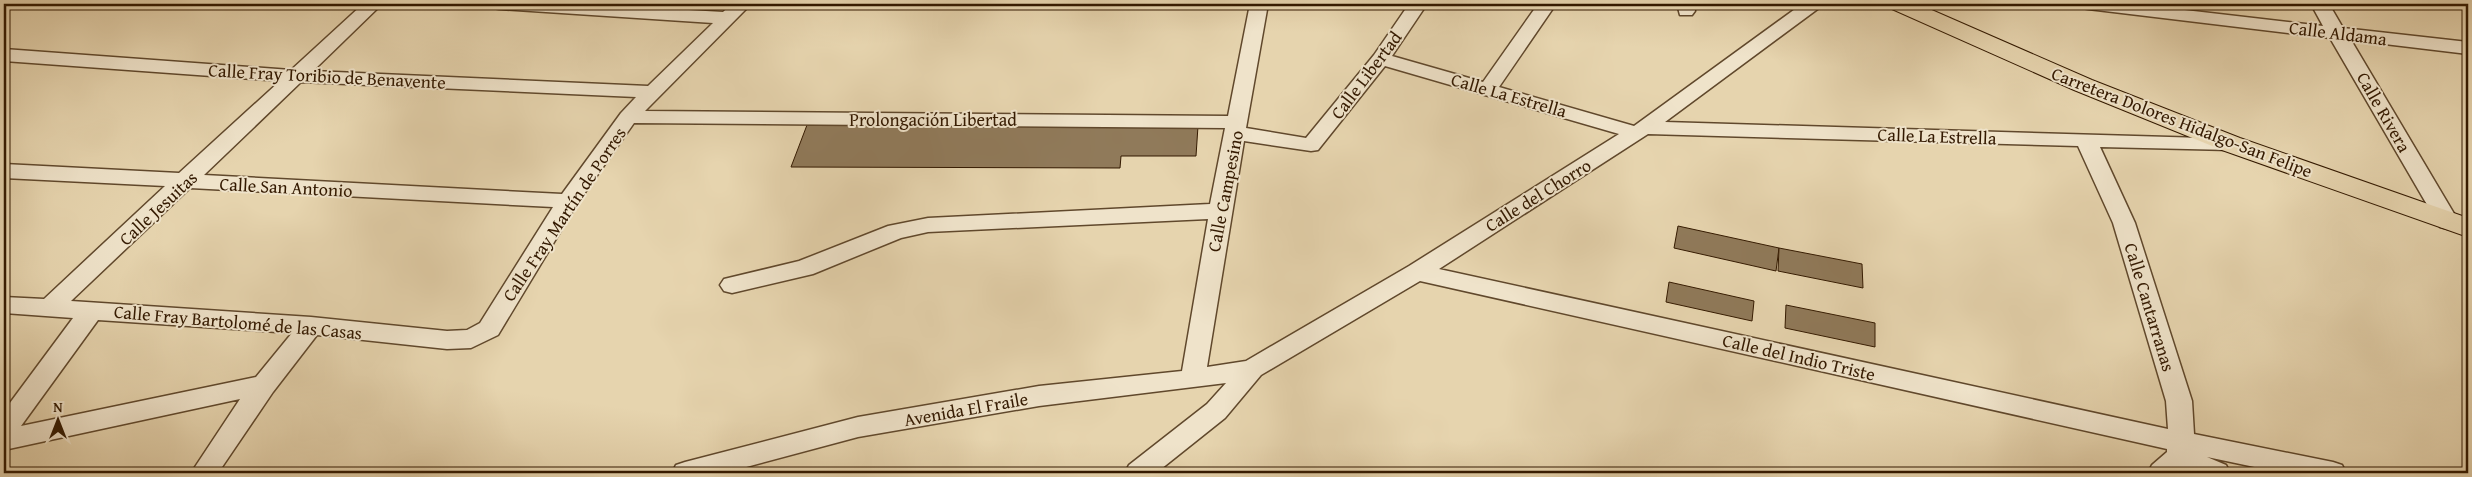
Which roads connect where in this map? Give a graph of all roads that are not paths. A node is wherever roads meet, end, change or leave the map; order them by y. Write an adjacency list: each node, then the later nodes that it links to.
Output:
1 (373, 4): 15 (street, Calle Jesuitas)
2 (499, 4): 10 (street)
3 (1259, 4): 19 (street, Calle Campesino)
4 (1418, 4): 14 (street, Calle Libertad)
5 (1547, 4): 16 (street)
6 (1813, 4): 20 (street, Calle del Chorro)
7 (1900, 4): 22 (main road, Carretera Dolores Hidalgo-San Felipe)
8 (2088, 4): 11 (street, Calle Aldama)
9 (2320, 4): 11 (street, Calle Rivera)
10 (734, 11): 17 (street, Calle Fray Martín de Porres)
11 (2338, 33): 12 (street, Calle Aldama); 28 (street, Calle Rivera)
12 (2468, 48)
13 (4, 54): 15 (street, Calle Fray Toribio de Benavente)
14 (1381, 59): 16 (street, Calle La Estrella); 23 (street, Calle Libertad)
15 (296, 76): 17 (street, Calle Fray Toribio de Benavente); 25 (street, Calle Jesuitas)
16 (1488, 89): 20 (street, Calle La Estrella)
17 (651, 92): 18 (street, Calle Fray Martín de Porres)
18 (628, 117): 19 (street, Prolongación Libertad); 26 (street, Calle Fray Martín de Porres)
19 (1237, 127): 23 (street, Prolongación Libertad); 27 (street, Calle Campesino)
20 (1640, 130): 21 (street, Calle La Estrella); 29 (street, Calle del Chorro)
21 (2086, 140): 22 (street, Calle La Estrella); 41 (street, Calle Cantarranas)
22 (2230, 144): 28 (main road, Carretera Dolores Hidalgo-San Felipe)
23 (1311, 145)
24 (4, 171): 25 (street, Calle San Antonio)
25 (185, 182): 26 (street, Calle San Antonio); 32 (street, Calle Jesuitas)
26 (568, 201): 35 (street, Calle Fray Martín de Porres)
27 (1220, 211): 30 (street); 37 (street, Calle Campesino)
28 (2458, 225)
29 (1417, 272): 36 (street, Calle del Chorro); 41 (street, Calle del Indio Triste)
30 (732, 285)
31 (4, 305): 32 (street, Calle Fray Bartolomé de las Casas)
32 (50, 307): 33 (street, Calle Fray Bartolomé de las Casas)
33 (92, 310): 34 (street, Calle Fray Bartolomé de las Casas); 39 (street)
34 (310, 326): 35 (street, Calle Fray Bartolomé de las Casas); 38 (street)
35 (472, 339)
36 (1252, 369): 37 (street, Avenida El Fraile); 44 (street)
37 (1192, 379): 43 (street, Avenida El Fraile)
38 (264, 386): 40 (street); 42 (street)
39 (4, 430)
40 (4, 440)
41 (2174, 457): 45 (street, Calle del Indio Triste); 46 (street)
42 (204, 473)
43 (685, 473)
44 (1138, 473)
45 (2216, 473)
46 (2332, 473)

